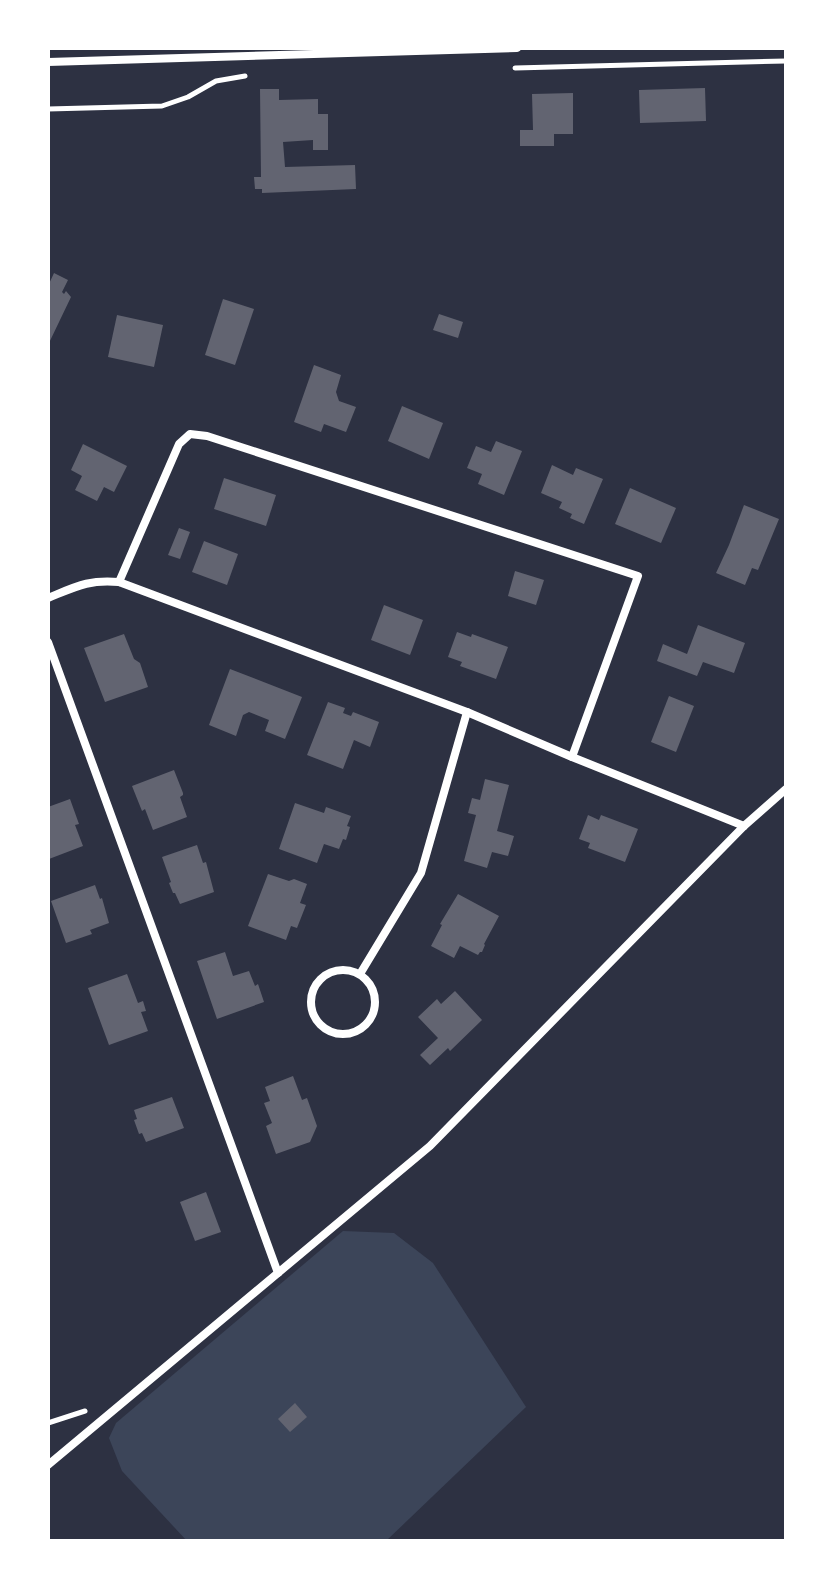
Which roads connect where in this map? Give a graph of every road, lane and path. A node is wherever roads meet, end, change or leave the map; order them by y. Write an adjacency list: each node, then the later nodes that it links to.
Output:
1 (517, 48): 3 (street)
2 (786, 61): 4 (path)
3 (48, 62)
4 (509, 68)
5 (257, 76): 6 (path)
6 (48, 109)
7 (119, 582): 8 (street); 10 (street); 11 (street)
8 (48, 598)
9 (48, 642): 15 (street)
10 (467, 712): 11 (street); 14 (street)
11 (572, 757): 13 (street)
12 (786, 789): 13 (street)
13 (744, 826): 15 (street)
14 (360, 974): 14 (street)
15 (278, 1273): 16 (street)
16 (48, 1465)

